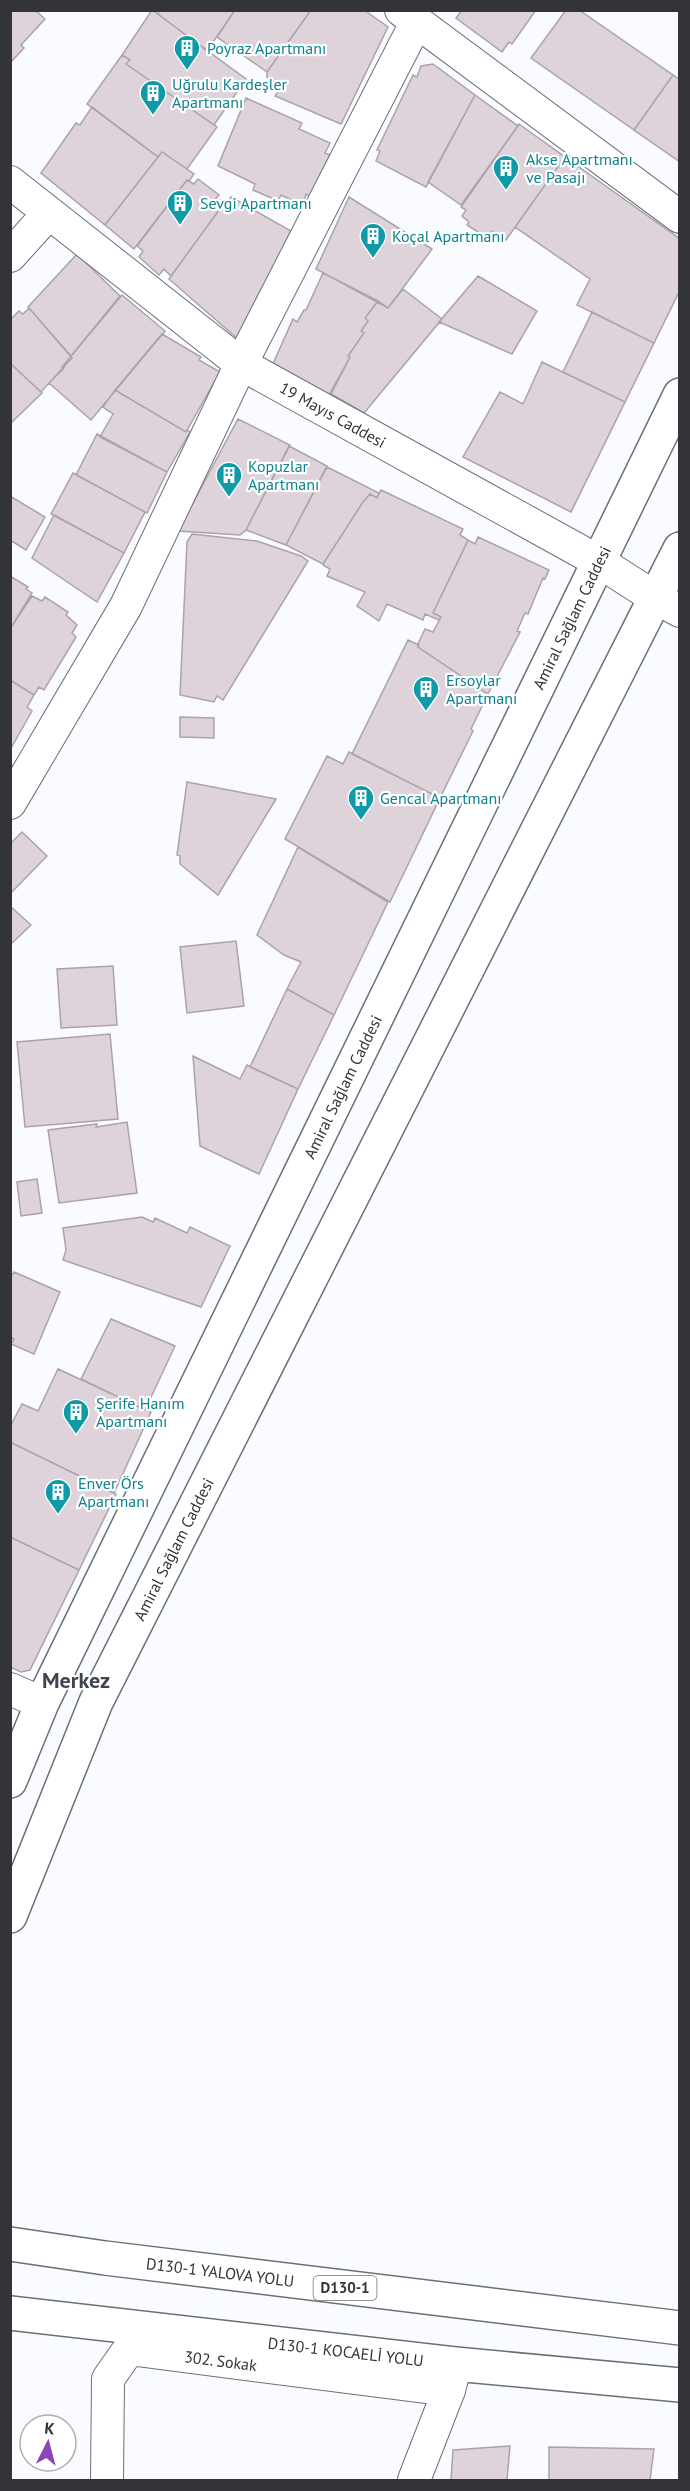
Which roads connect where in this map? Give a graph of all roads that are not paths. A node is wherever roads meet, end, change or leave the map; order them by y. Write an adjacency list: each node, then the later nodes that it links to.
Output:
1 (409, 17): 4 (street); 6 (street)
2 (10, 182): 3 (street, 19 Mayıs Caddesi)
3 (48, 214): 5 (street); 6 (street, 19 Mayıs Caddesi)
4 (680, 217)
5 (10, 256)
6 (241, 364): 9 (street, 19 Mayıs Caddesi); 11 (street)
7 (680, 395): 9 (main road, Amiral Sağlam Caddesi)
8 (680, 549): 10 (main road, Amiral Sağlam Caddesi)
9 (598, 561): 10 (street, 19 Mayıs Caddesi); 13 (main road, Amiral Sağlam Caddesi)
10 (667, 604): 15 (main road, Amiral Sağlam Caddesi)
11 (12, 800)
12 (10, 1689): 13 (street)
13 (42, 1703): 14 (main road, Amiral Sağlam Caddesi)
14 (10, 1781)
15 (10, 1916)
16 (10, 2244): 18 (main road, D130-1 YALOVA YOLU / D130-1)
17 (10, 2313): 19 (main road, D130-1 KOCAELİ YOLU)
18 (680, 2328)
19 (452, 2377): 20 (main road, D130-1 KOCAELİ YOLU); 21 (street, 302. Sokak); 22 (street)
20 (680, 2385)
21 (107, 2481)
22 (414, 2481)

